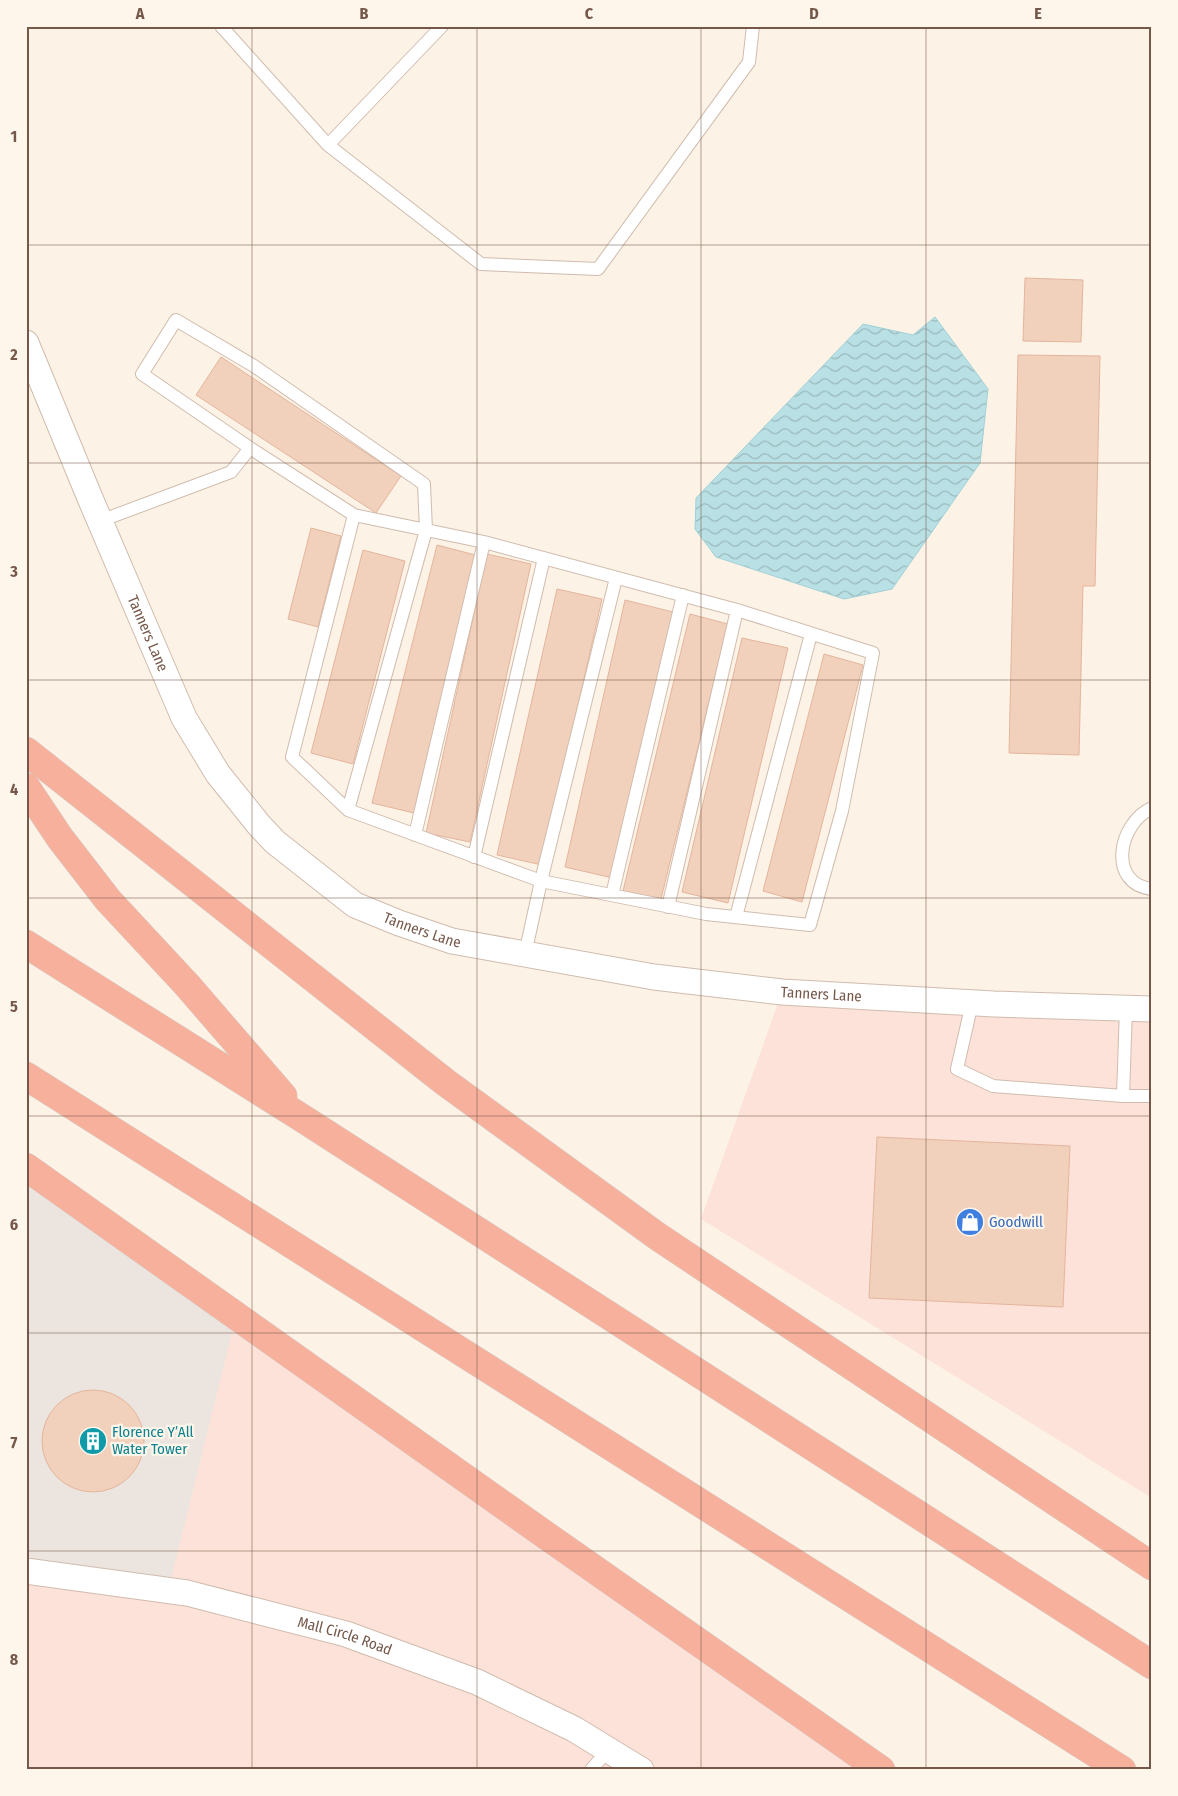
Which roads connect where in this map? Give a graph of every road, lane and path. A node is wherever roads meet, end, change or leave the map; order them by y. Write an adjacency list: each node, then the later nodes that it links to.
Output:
1 (221, 26): 4 (lane)
2 (442, 26): 4 (lane)
3 (754, 26): 4 (lane)
4 (328, 145)
5 (26, 342): 8 (street, Tanners Lane)
6 (250, 448): 7 (lane); 8 (lane); 9 (lane)
7 (354, 515): 9 (lane); 19 (lane)
8 (100, 521): 28 (street, Tanners Lane)
9 (426, 530): 10 (lane); 19 (lane)
10 (484, 542): 11 (lane); 20 (lane)
11 (544, 558): 12 (lane); 21 (lane)
12 (616, 578): 13 (lane); 22 (lane)
13 (683, 595): 14 (lane); 24 (lane)
14 (737, 610): 15 (lane); 25 (lane)
15 (811, 634): 26 (lane); 26 (lane)
16 (26, 751): 37 (highway)
17 (26, 787): 35 (highway)
18 (1152, 808): 23 (lane)
19 (348, 810): 20 (lane)
20 (414, 835): 21 (lane)
21 (474, 857): 22 (lane)
22 (541, 882): 24 (lane); 28 (lane)
23 (1152, 889)
24 (612, 896): 25 (lane)
25 (668, 907): 26 (lane)
26 (736, 918)
27 (26, 944): 35 (highway)
28 (525, 954): 29 (street, Tanners Lane)
29 (972, 1003): 30 (street, Tanners Lane); 33 (lane)
30 (1126, 1008): 31 (street, Tanners Lane); 33 (lane)
31 (1152, 1009)
32 (26, 1076): 44 (highway)
33 (1123, 1096): 34 (lane)
34 (1152, 1096)
35 (302, 1118): 39 (highway)
36 (26, 1167): 43 (highway)
37 (1152, 1566)
38 (26, 1571): 40 (street, Mall Circle Road)
39 (1152, 1665)
40 (608, 1750): 41 (lane); 42 (street, Mall Circle Road)
41 (591, 1770)
42 (641, 1770)
43 (881, 1770)
44 (1122, 1770)

